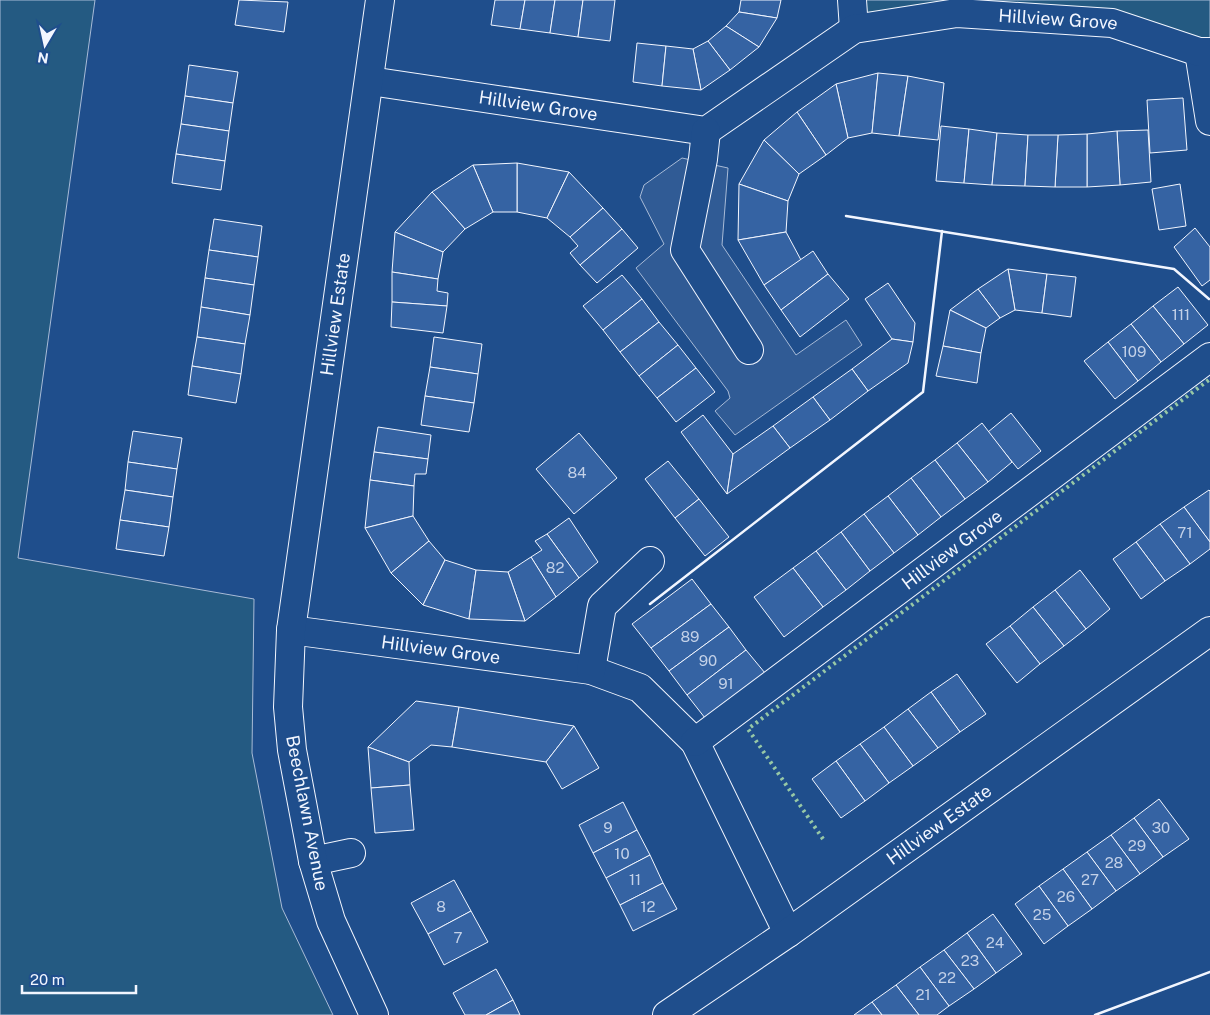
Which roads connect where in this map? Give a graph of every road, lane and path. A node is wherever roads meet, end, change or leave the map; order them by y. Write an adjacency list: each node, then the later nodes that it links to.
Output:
1 (380, 0): 5 (street, Hillview Estate)
2 (852, 0): 3 (street)
3 (854, 29): 4 (street, Hillview Grove); 7 (street, Hillview Grove)
4 (1205, 52): 6 (street, Hillview Grove)
5 (370, 81): 7 (street, Hillview Grove); 11 (street, Hillview Estate)
6 (1210, 122)
7 (706, 131): 8 (street)
8 (749, 350)
9 (1210, 357): 14 (street, Hillview Grove)
10 (650, 561): 13 (street)
11 (291, 630): 13 (street, Hillview Grove); 16 (street, Beechlawn Avenue)
12 (1210, 631): 17 (street, Hillview Estate)
13 (591, 670): 14 (street, Hillview Grove)
14 (695, 742): 17 (street, Hillview Grove)
15 (351, 853): 16 (street)
16 (313, 861): 18 (street, Beechlawn Avenue)
17 (788, 933): 19 (street, Hillview Estate)
18 (374, 1015)
19 (667, 1015)

